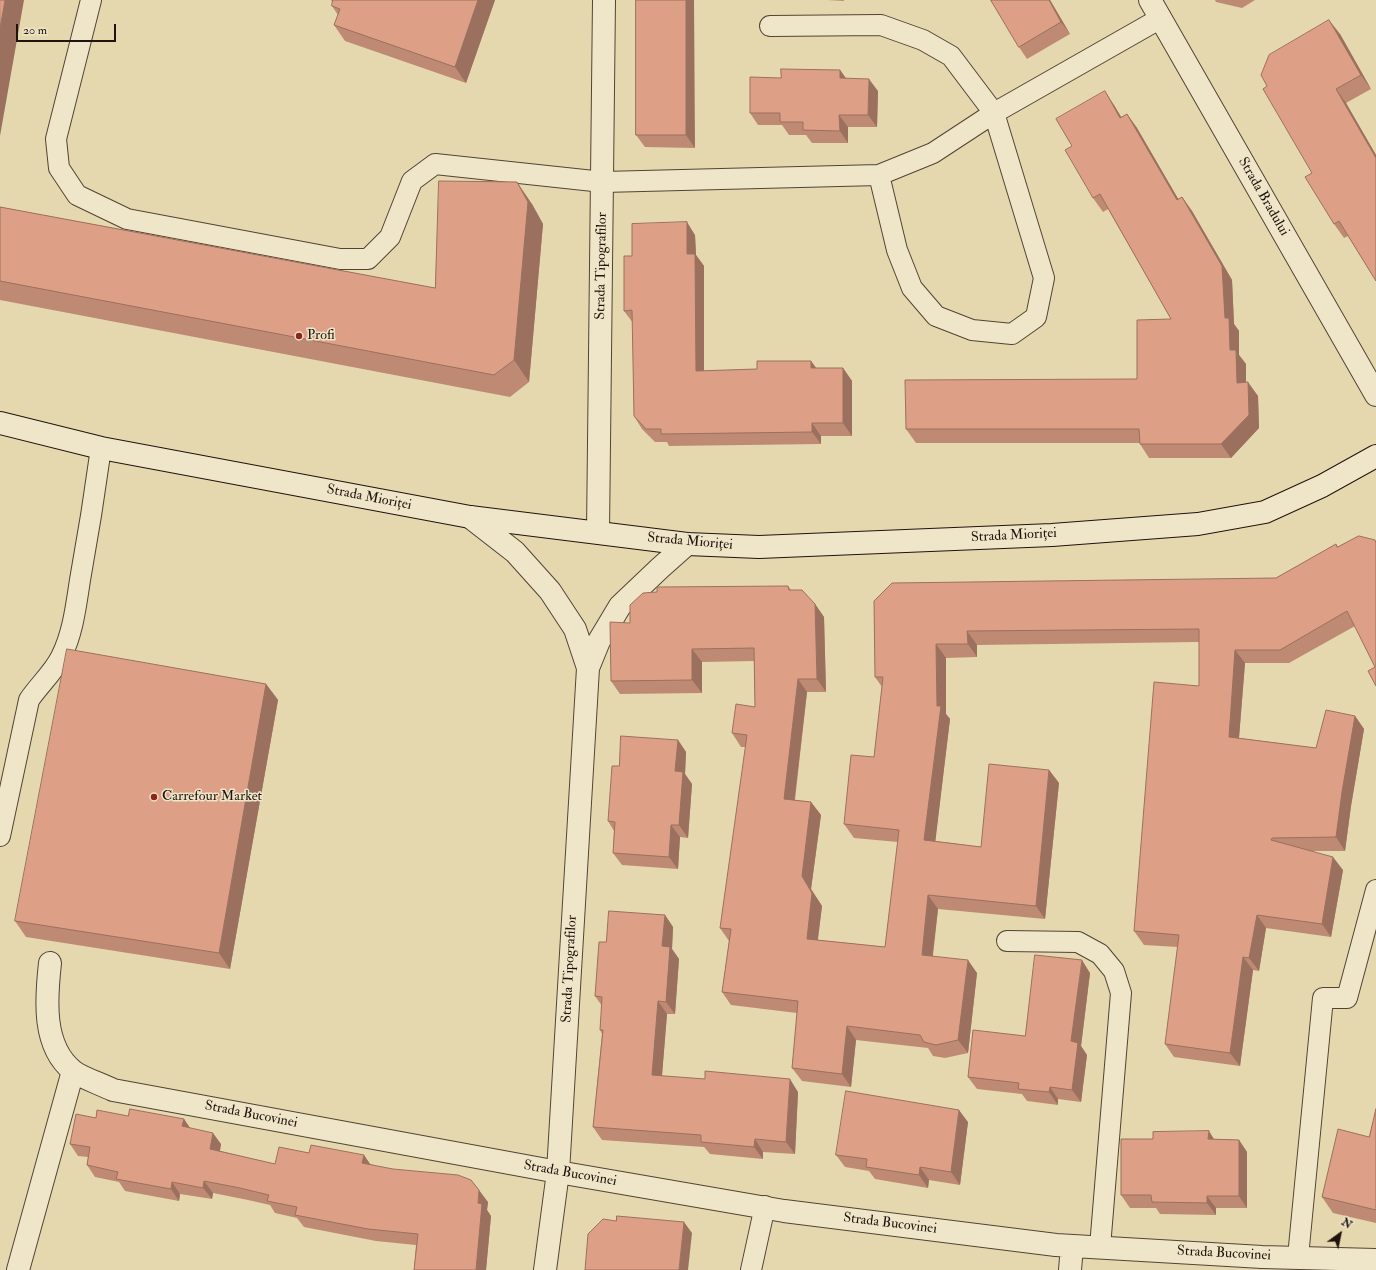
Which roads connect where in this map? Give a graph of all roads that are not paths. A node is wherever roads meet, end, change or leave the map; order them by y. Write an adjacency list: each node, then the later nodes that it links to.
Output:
1 (91, 0): 7 (lane)
2 (604, 0): 7 (street, Strada Tipografilor)
3 (1156, 9): 5 (lane); 8 (street, Strada Bradului)
4 (770, 26): 5 (lane)
5 (994, 112): 6 (lane); 6 (lane)
6 (879, 175): 7 (lane)
7 (603, 182): 13 (street, Strada Tipografilor)
8 (1376, 395)
9 (0, 422): 10 (street, Strada Mioriței)
10 (101, 448): 12 (street, Strada Mioriței); 16 (lane)
11 (1376, 456): 14 (street, Strada Mioriței)
12 (470, 517): 13 (street, Strada Mioriței); 15 (street, Strada Tipografilor)
13 (598, 532): 14 (street, Strada Mioriței)
14 (687, 544): 15 (street, Strada Tipografilor)
15 (588, 668): 21 (street, Strada Tipografilor)
16 (0, 836)
17 (1376, 890): 25 (lane)
18 (1007, 940): 24 (lane)
19 (50, 964): 20 (street, Strada Bucovinei)
20 (73, 1071): 21 (street, Strada Bucovinei); 27 (street)
21 (558, 1172): 22 (street, Strada Bucovinei); 28 (street, Strada Tipografilor)
22 (765, 1206): 23 (street, Strada Bucovinei); 29 (lane)
23 (1072, 1246): 24 (street, Strada Bucovinei); 30 (street)
24 (1100, 1247): 25 (street, Strada Bucovinei)
25 (1298, 1257): 26 (street, Strada Bucovinei)
26 (1376, 1260)
27 (18, 1270)
28 (545, 1270)
29 (751, 1270)
30 (1070, 1270)

